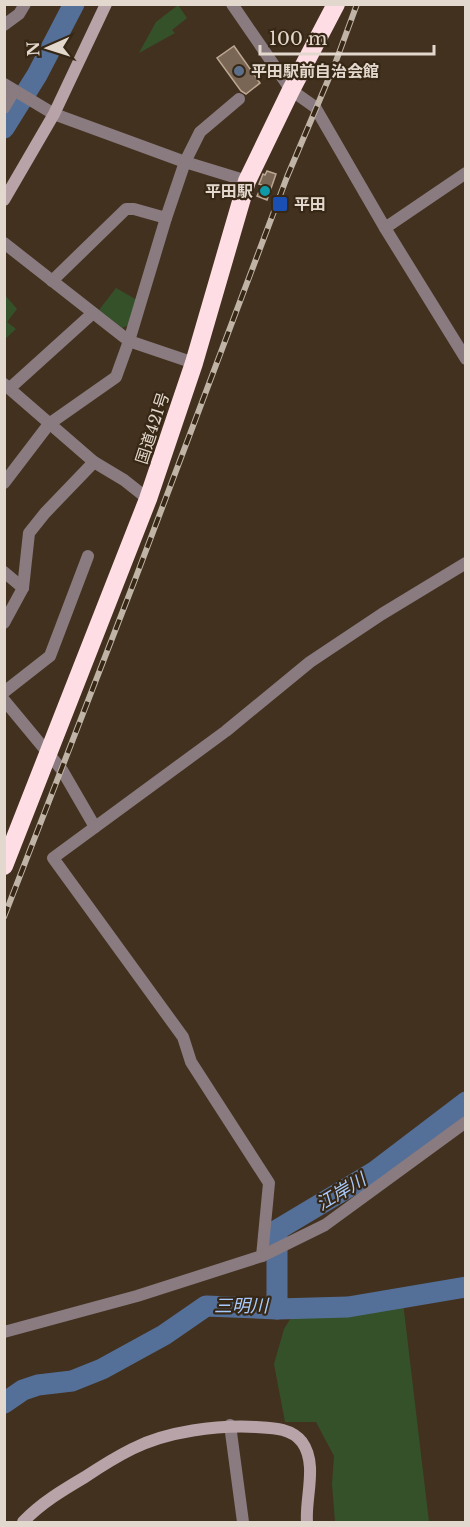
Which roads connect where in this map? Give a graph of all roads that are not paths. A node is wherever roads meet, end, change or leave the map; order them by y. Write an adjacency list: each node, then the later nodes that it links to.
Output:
1 (25, 4): 5 (street)
2 (106, 4): 10 (street)
3 (232, 4): 7 (street)
4 (336, 4): 7 (highway, 国道421号)
5 (4, 25)
6 (13, 90): 9 (street); 10 (street)
7 (291, 90): 13 (highway, 国道421号); 16 (street)
8 (239, 99): 11 (street)
9 (4, 108)
10 (54, 114): 11 (street); 14 (street)
11 (185, 162): 13 (street); 15 (street)
12 (465, 172): 16 (street)
13 (247, 182): 22 (highway, 国道421号)
14 (4, 200)
15 (166, 218): 18 (street); 20 (street)
16 (385, 228): 21 (street)
17 (4, 243): 18 (street)
18 (52, 281): 19 (street)
19 (93, 313): 20 (street); 23 (street)
20 (129, 341): 22 (street); 24 (street)
21 (465, 359)
22 (194, 363): 27 (highway, 国道421号)
23 (8, 386): 24 (street)
24 (50, 424): 25 (street); 26 (street)
25 (94, 462): 27 (street); 31 (street)
26 (4, 483)
27 (148, 500): 35 (highway, 国道421号)
28 (88, 556): 33 (street)
29 (465, 563): 36 (street)
30 (4, 572): 31 (street)
31 (22, 588): 32 (street)
32 (4, 623)
33 (4, 692)
34 (4, 700): 35 (street)
35 (48, 752): 36 (street); 37 (highway, 国道421号)
36 (95, 827): 39 (street)
37 (4, 866)
38 (465, 1122): 39 (street)
39 (262, 1256): 40 (street)
40 (4, 1332)
41 (230, 1425): 42 (street); 43 (street); 44 (street)
42 (23, 1522)
43 (243, 1522)
44 (307, 1522)

